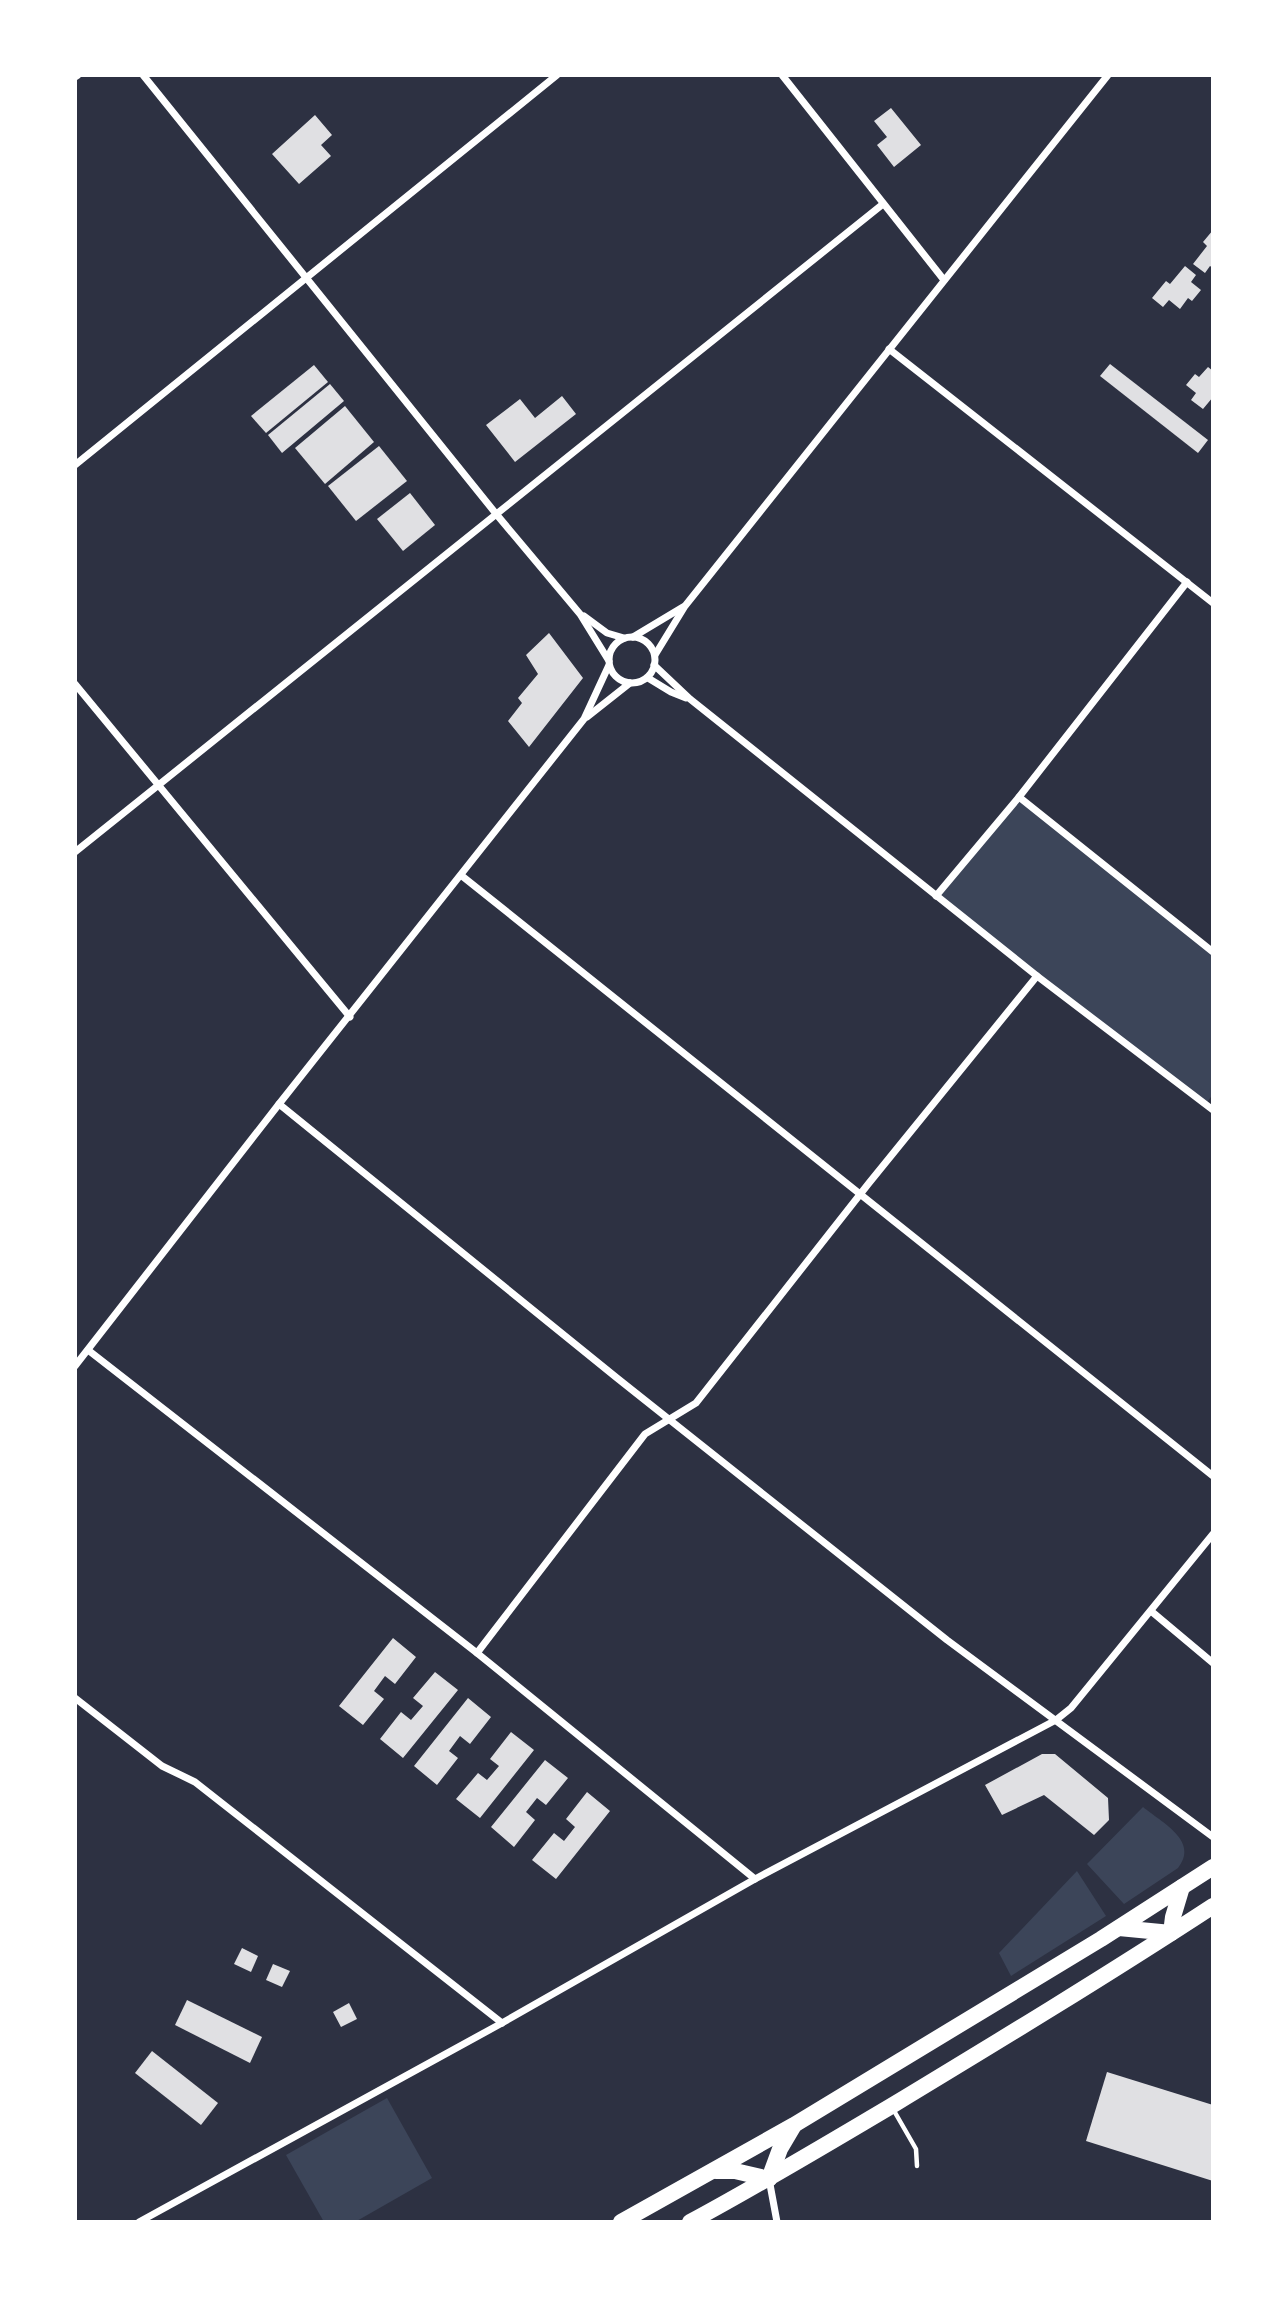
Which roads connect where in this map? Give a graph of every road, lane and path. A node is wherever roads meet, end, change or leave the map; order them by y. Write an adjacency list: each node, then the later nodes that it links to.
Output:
1 (143, 75): 6 (street)
2 (557, 75): 6 (street)
3 (782, 75): 5 (street)
4 (1108, 75): 7 (street)
5 (883, 204): 7 (street); 10 (street)
6 (307, 277): 9 (street); 10 (street)
7 (944, 280): 8 (street)
8 (889, 349): 11 (street); 13 (street)
9 (75, 465)
10 (497, 515): 14 (street); 25 (street)
11 (1187, 582): 12 (street); 26 (street)
12 (1213, 603)
13 (685, 606): 15 (street); 17 (street)
14 (580, 614): 16 (street); 18 (street)
15 (633, 637): 16 (street); 17 (street)
16 (624, 638): 18 (street)
17 (655, 655): 19 (street)
18 (609, 663): 21 (street); 24 (street)
19 (654, 665): 20 (street); 23 (street)
20 (648, 678): 21 (street); 23 (street)
21 (630, 683): 24 (street)
22 (75, 684): 25 (street)
23 (690, 699): 29 (street)
24 (584, 719): 28 (street)
25 (158, 785): 27 (street); 32 (street)
26 (1019, 797): 29 (street); 30 (street)
27 (75, 852)
28 (462, 876): 32 (street); 37 (street)
29 (936, 896): 31 (street)
30 (1213, 952)
31 (1037, 976): 35 (street); 37 (street)
32 (350, 1017): 34 (street)
33 (1213, 1094): 35 (street)
34 (279, 1104): 38 (street); 40 (street)
35 (1206, 1104): 36 (street)
36 (1213, 1110)
37 (859, 1195): 40 (street); 41 (street)
38 (88, 1350): 39 (street); 44 (street)
39 (75, 1366)
40 (671, 1419): 44 (street); 47 (street)
41 (1213, 1476)
42 (1213, 1534): 43 (street)
43 (1151, 1611): 45 (street); 47 (street)
44 (477, 1653): 50 (street)
45 (1213, 1663)
46 (75, 1698): 55 (street)
47 (1056, 1720): 48 (street); 50 (street)
48 (1213, 1837)
49 (1213, 1867): 51 (highway)
50 (755, 1879): 55 (street)
51 (1182, 1887): 53 (highway); 54 (highway)
52 (1213, 1906): 54 (highway)
53 (1119, 1928): 54 (highway); 57 (highway)
54 (1171, 1933): 56 (highway)
55 (502, 2023): 61 (street)
56 (891, 2106): 58 (lane); 60 (highway)
57 (794, 2125): 59 (highway); 60 (highway)
58 (917, 2166)
59 (714, 2172): 60 (highway); 62 (highway)
60 (769, 2179): 63 (highway); 64 (street)
61 (139, 2222)
62 (621, 2222)
63 (690, 2222)
64 (777, 2222)

